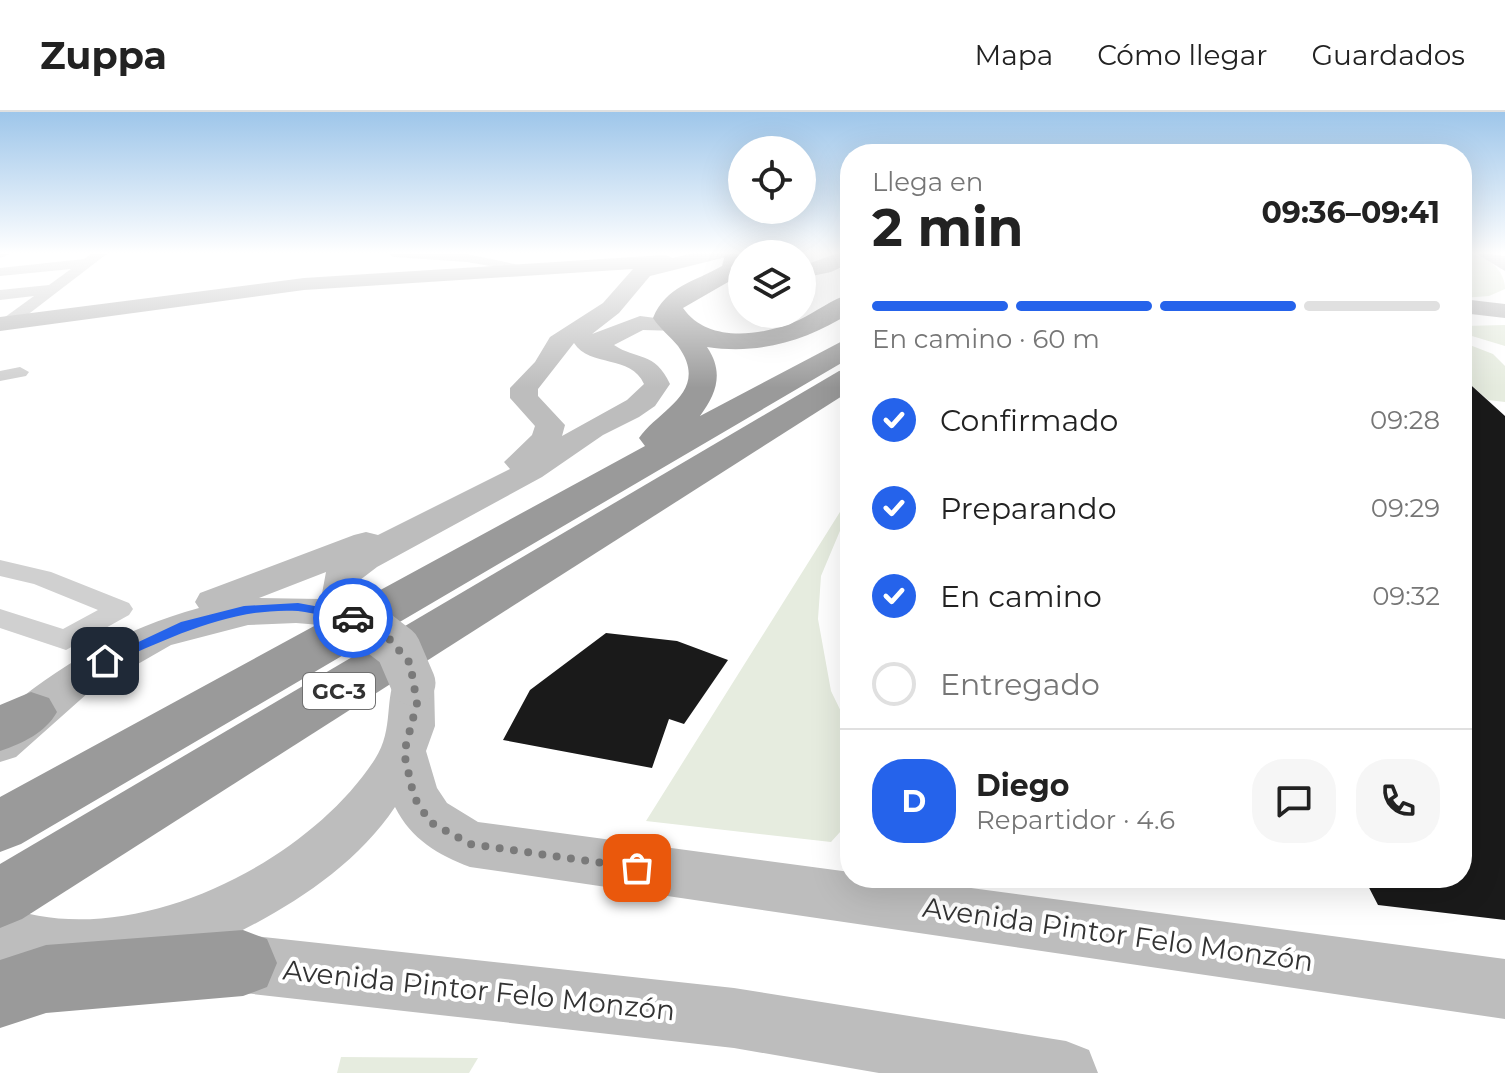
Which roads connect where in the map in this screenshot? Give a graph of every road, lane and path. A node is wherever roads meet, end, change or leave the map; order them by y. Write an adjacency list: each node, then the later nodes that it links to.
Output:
1 (40, 298): 12 (street)
2 (200, 298): 12 (street)
3 (619, 298): 11 (street)
4 (681, 298): 10 (highway)
5 (1505, 298): 6 (street)
6 (1472, 303)
7 (1472, 306): 9 (street)
8 (840, 307): 10 (highway)
9 (1505, 311)
10 (672, 314): 13 (street); 25 (highway, GC-3)
11 (592, 320): 13 (street); 19 (street)
12 (4, 324)
13 (601, 352): 20 (street)
14 (840, 352): 25 (highway, GC-3)
15 (20, 372): 16 (street)
16 (0, 376)
17 (840, 384): 21 (highway, GC-3)
18 (840, 395): 21 (highway)
19 (542, 415): 20 (street); 26 (street)
20 (619, 415): 23 (street)
21 (678, 484): 29 (highway, GC-3)
22 (0, 568): 24 (street)
23 (338, 608): 26 (street); 27 (street, bridge)
24 (0, 618)
25 (296, 660): 28 (highway, GC-3)
26 (24, 717)
27 (404, 753): 30 (street); 32 (street, Avenida Pintor Felo Monzón)
28 (0, 826)
29 (2, 947): 30 (highway); 31 (highway)
30 (80, 948): 31 (street, Avenida Pintor Felo Monzón)
31 (243, 963): 33 (street, Avenida Pintor Felo Monzón)
32 (1505, 989)
33 (1066, 1073)

